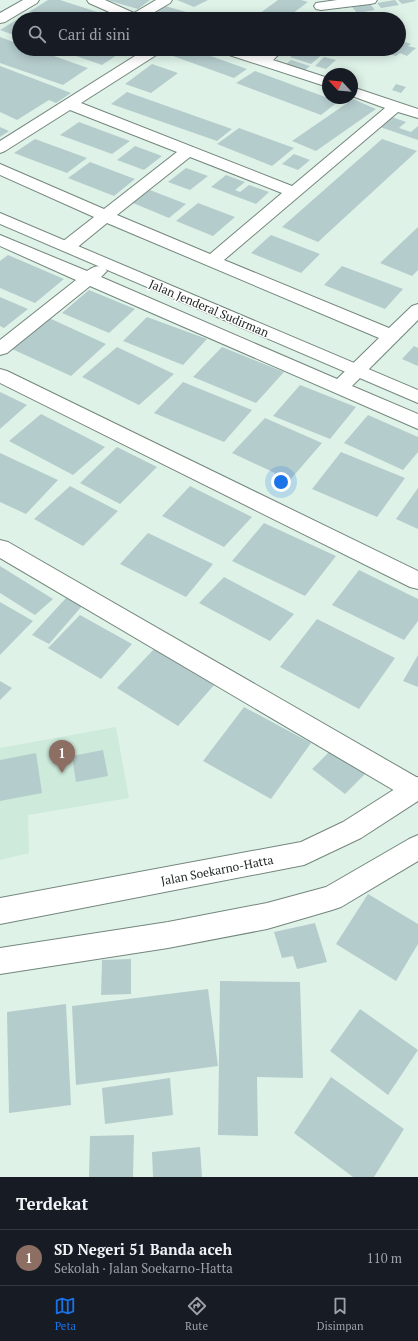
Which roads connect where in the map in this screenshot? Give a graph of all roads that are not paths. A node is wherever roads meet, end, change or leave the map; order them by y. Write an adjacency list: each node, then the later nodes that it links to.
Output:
1 (32, 0): 8 (main road)
2 (94, 0): 6 (main road)
3 (165, 0): 7 (main road)
4 (370, 0): 5 (main road)
5 (319, 7)
6 (121, 12)
7 (147, 12)
8 (0, 19)
9 (145, 56): 15 (main road)
10 (247, 56): 12 (main road)
11 (269, 56): 12 (main road)
12 (263, 61): 13 (main road)
13 (322, 81)
14 (358, 93): 16 (main road)
15 (69, 104): 17 (main road); 18 (main road)
16 (410, 108): 20 (main road)
17 (0, 148)
18 (188, 151): 20 (main road); 21 (main road)
19 (0, 170): 21 (main road)
20 (293, 192): 25 (main road)
21 (105, 216): 24 (main road); 25 (main road)
22 (0, 218): 24 (main road, Jalan Jenderal Sudirman)
23 (0, 240): 27 (main road)
24 (68, 246): 26 (main road, Jalan Jenderal Sudirman)
25 (212, 260): 29 (main road)
26 (107, 264): 27 (main road); 31 (main road, Jalan Jenderal Sudirman)
27 (89, 278): 30 (main road); 33 (main road)
28 (418, 310): 29 (main road)
29 (391, 336): 31 (main road)
30 (0, 349)
31 (356, 371): 33 (main road); 34 (main road, Jalan Jenderal Sudirman)
32 (0, 374): 37 (main road)
33 (339, 388): 35 (main road)
34 (418, 397)
35 (418, 422)
36 (0, 548): 38 (main road)
37 (418, 581)
38 (417, 789): 40 (main road, Jalan Soekarno-Hatta)
39 (418, 847): 41 (main road)
40 (0, 911)
41 (0, 961)

